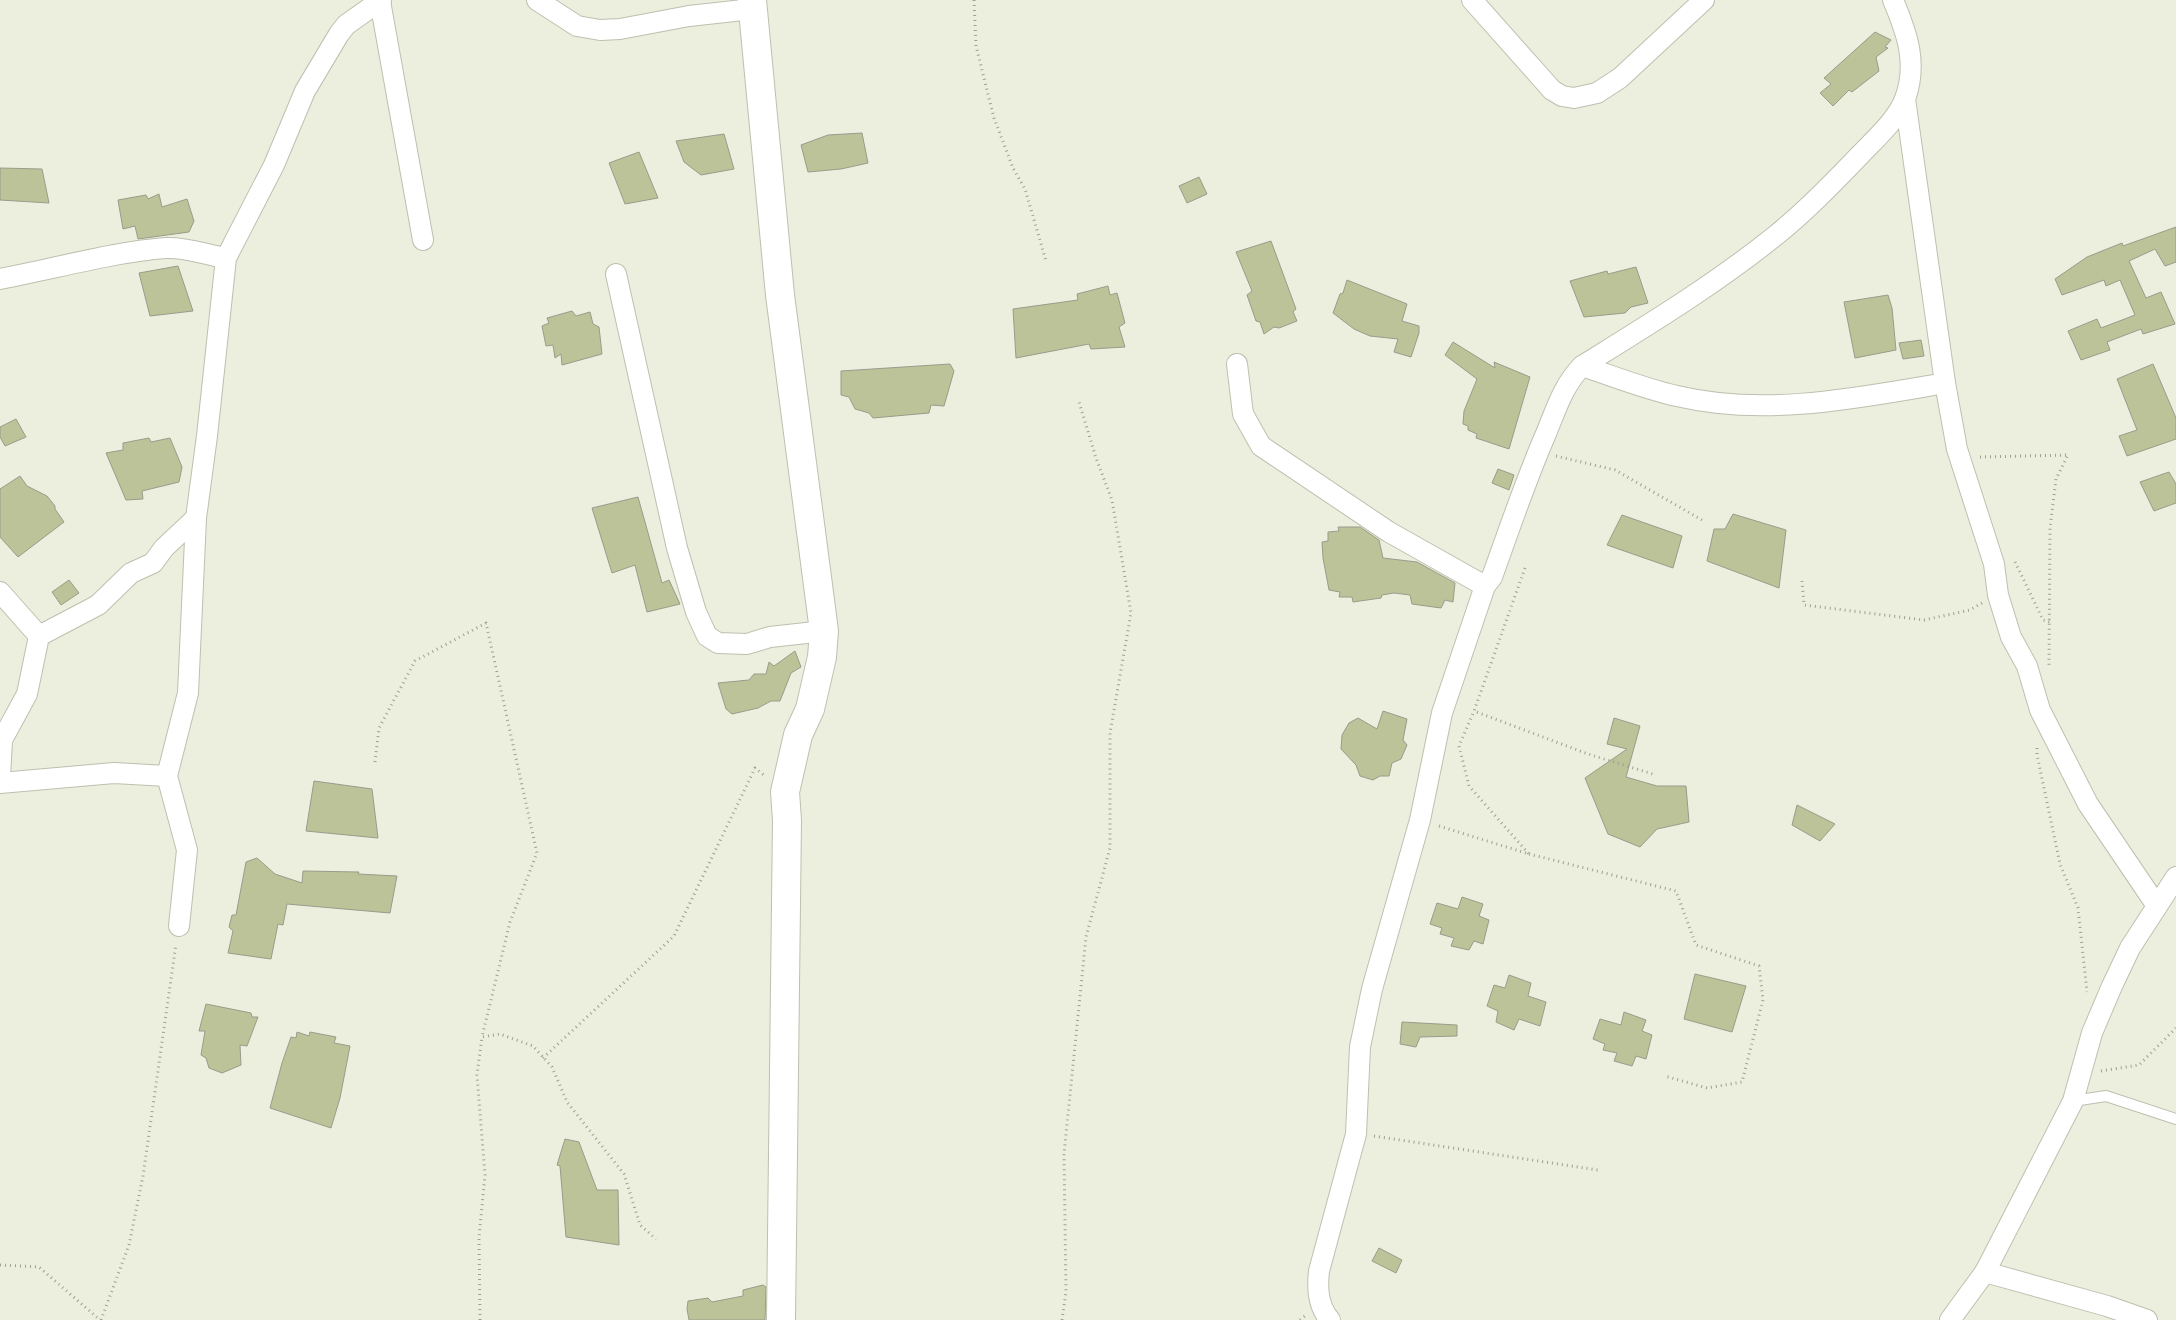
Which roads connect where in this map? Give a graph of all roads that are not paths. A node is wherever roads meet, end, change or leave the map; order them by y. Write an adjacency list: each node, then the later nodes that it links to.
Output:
1 (381, 0): 8 (street); 9 (street)
2 (537, 0): 6 (street)
3 (1472, 0): 4 (street)
4 (1704, 0)
5 (1893, 0): 7 (street)
6 (752, 4): 18 (street)
7 (1904, 99): 13 (street); 14 (street)
8 (423, 240)
9 (226, 258): 11 (street); 15 (street)
10 (616, 274): 18 (street)
11 (0, 279)
12 (1237, 364): 16 (street)
13 (1582, 366): 14 (street); 16 (street)
14 (1945, 383): 24 (street)
15 (196, 518): 19 (street); 20 (street)
16 (1485, 586): 30 (street)
17 (0, 592): 19 (street)
18 (824, 631): 29 (street)
19 (39, 636): 21 (street)
20 (167, 776): 22 (street); 25 (street)
21 (0, 778)
22 (0, 783)
23 (2176, 877): 24 (street)
24 (2157, 906): 26 (street)
25 (179, 926)
26 (2073, 1101): 27 (lane); 28 (street)
27 (2176, 1118)
28 (1985, 1272): 31 (street); 32 (street)
29 (782, 1320)
30 (1330, 1320)
31 (1950, 1320)
32 (2146, 1320)

